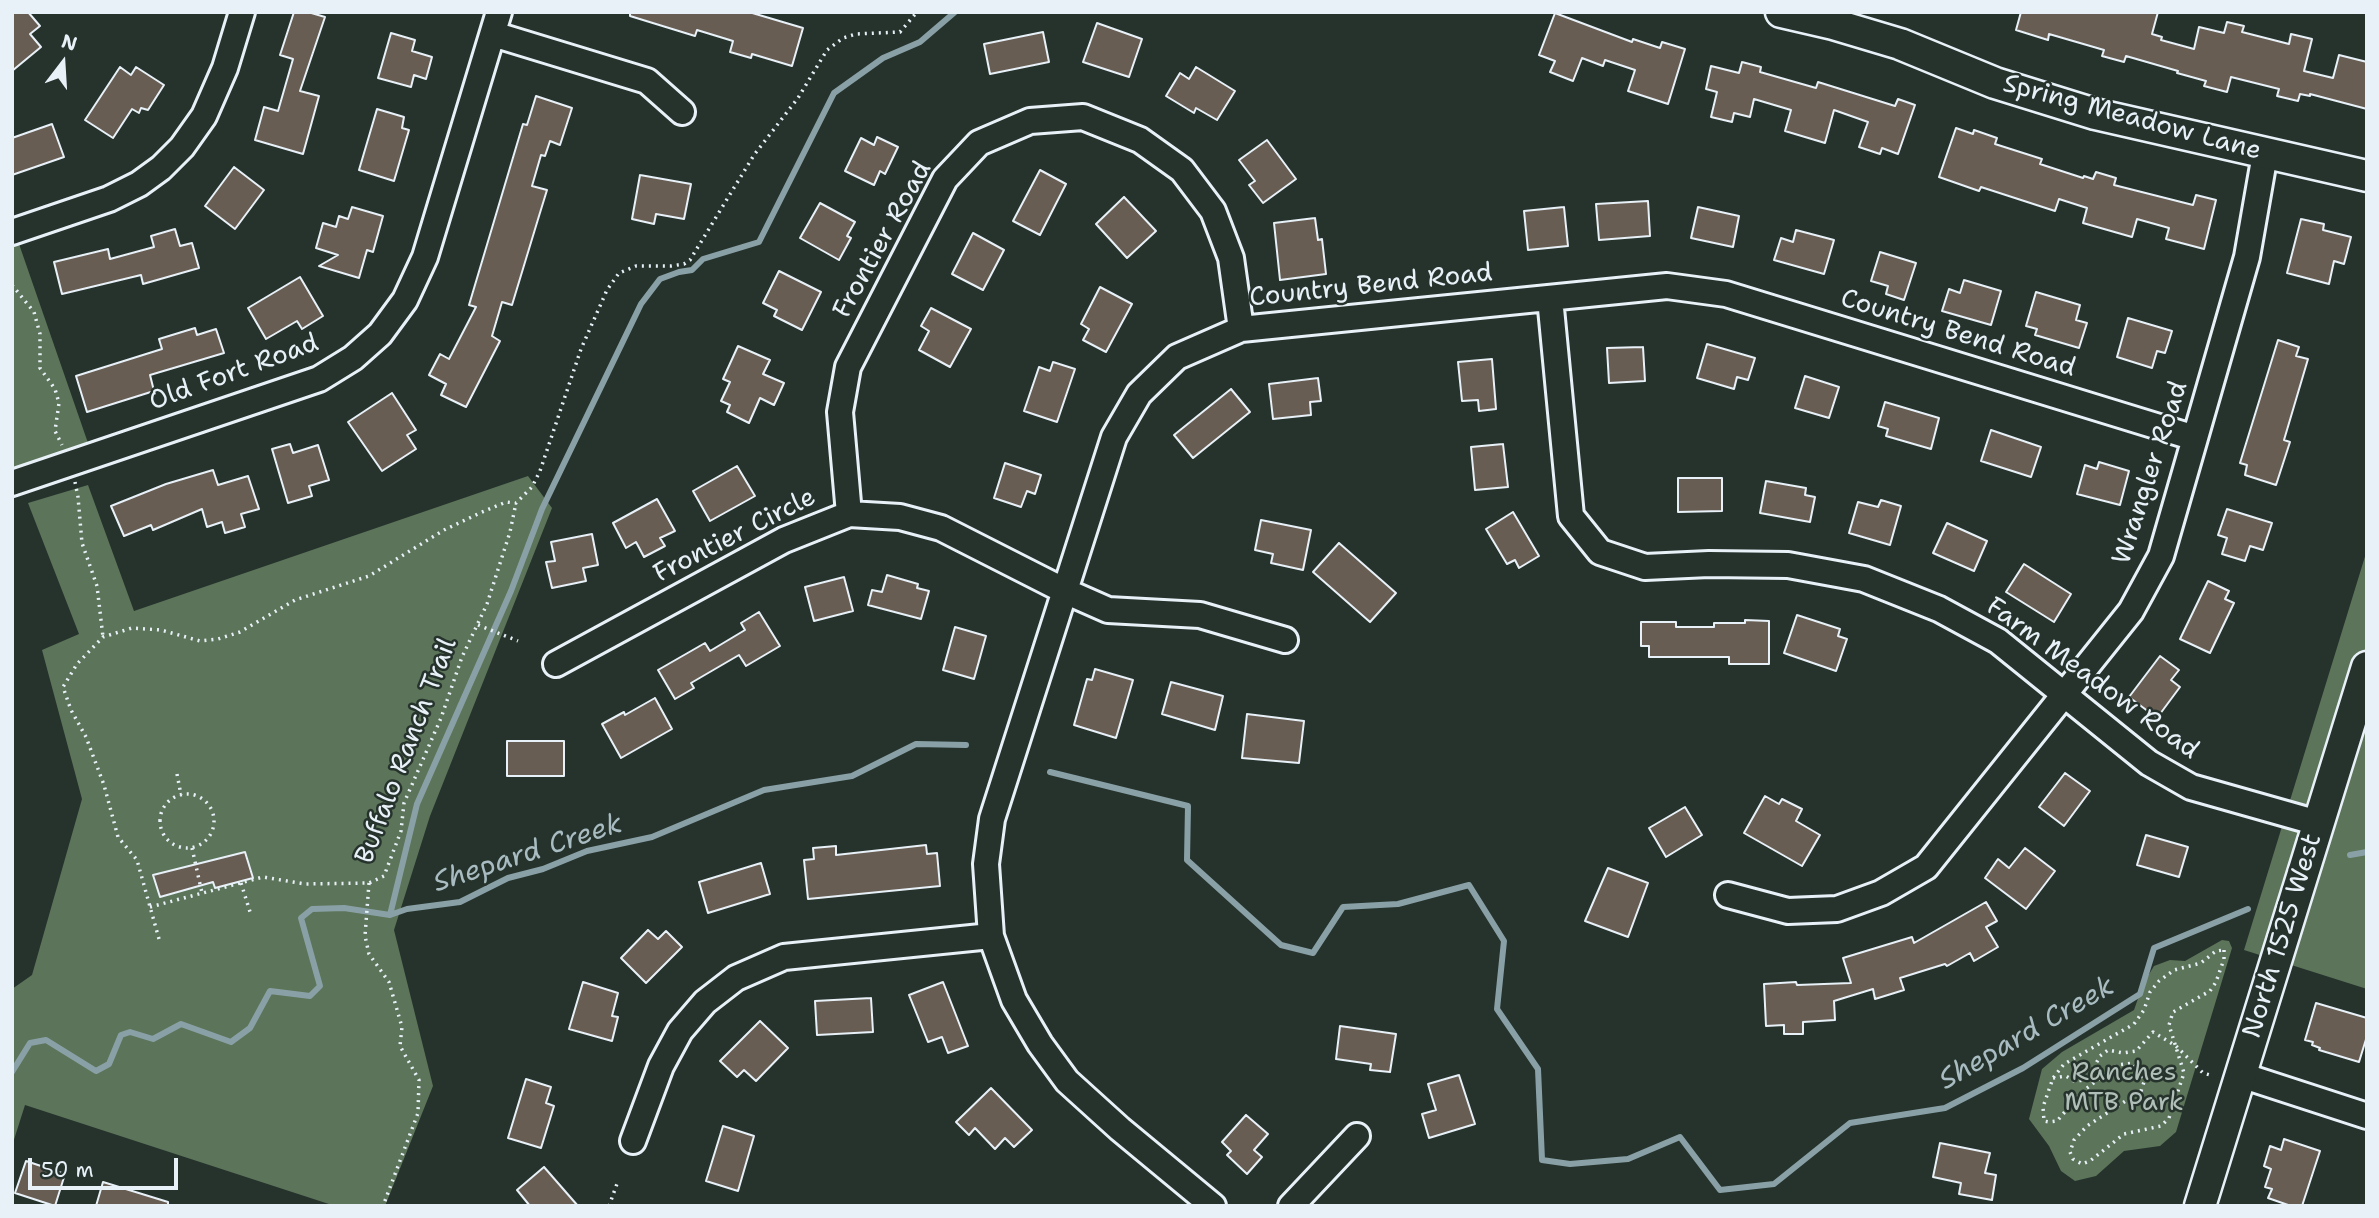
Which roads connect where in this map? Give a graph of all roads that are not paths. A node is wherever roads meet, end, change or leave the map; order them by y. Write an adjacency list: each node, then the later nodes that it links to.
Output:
1 (242, 12): 7 (street)
2 (1781, 12): 5 (street, Spring Meadow Lane)
3 (496, 23): 4 (street); 11 (street, Old Fort Road)
4 (682, 112)
5 (2264, 154): 6 (street, Spring Meadow Lane); 10 (street, Wrangler Road)
6 (2367, 176)
7 (12, 232)
8 (1550, 298): 9 (street, Country Bend Road); 10 (street, Country Bend Road); 17 (street, Farm Meadow Road)
9 (1241, 329): 12 (street, Frontier Road); 13 (street, Country Bend Road)
10 (2195, 438): 17 (street, Wrangler Road)
11 (12, 483)
12 (849, 513): 13 (street, Frontier Circle); 15 (street, Frontier Circle)
13 (1065, 591): 14 (street, Frontier Circle); 20 (street, Country Bend Road)
14 (1285, 640)
15 (555, 664)
16 (2367, 667): 18 (street, North 1525 West)
17 (2064, 693): 18 (street, Farm Meadow Road); 19 (street, Wrangler Road)
18 (2318, 823): 21 (street, North 1525 West)
19 (1728, 895)
20 (991, 936): 24 (street); 25 (street, Country Bend Road)
21 (2241, 1075): 22 (street); 27 (street, North 1525 West)
22 (2367, 1116)
23 (1357, 1136): 26 (street)
24 (633, 1141)
25 (1213, 1206)
26 (1291, 1206)
27 (2200, 1206)

